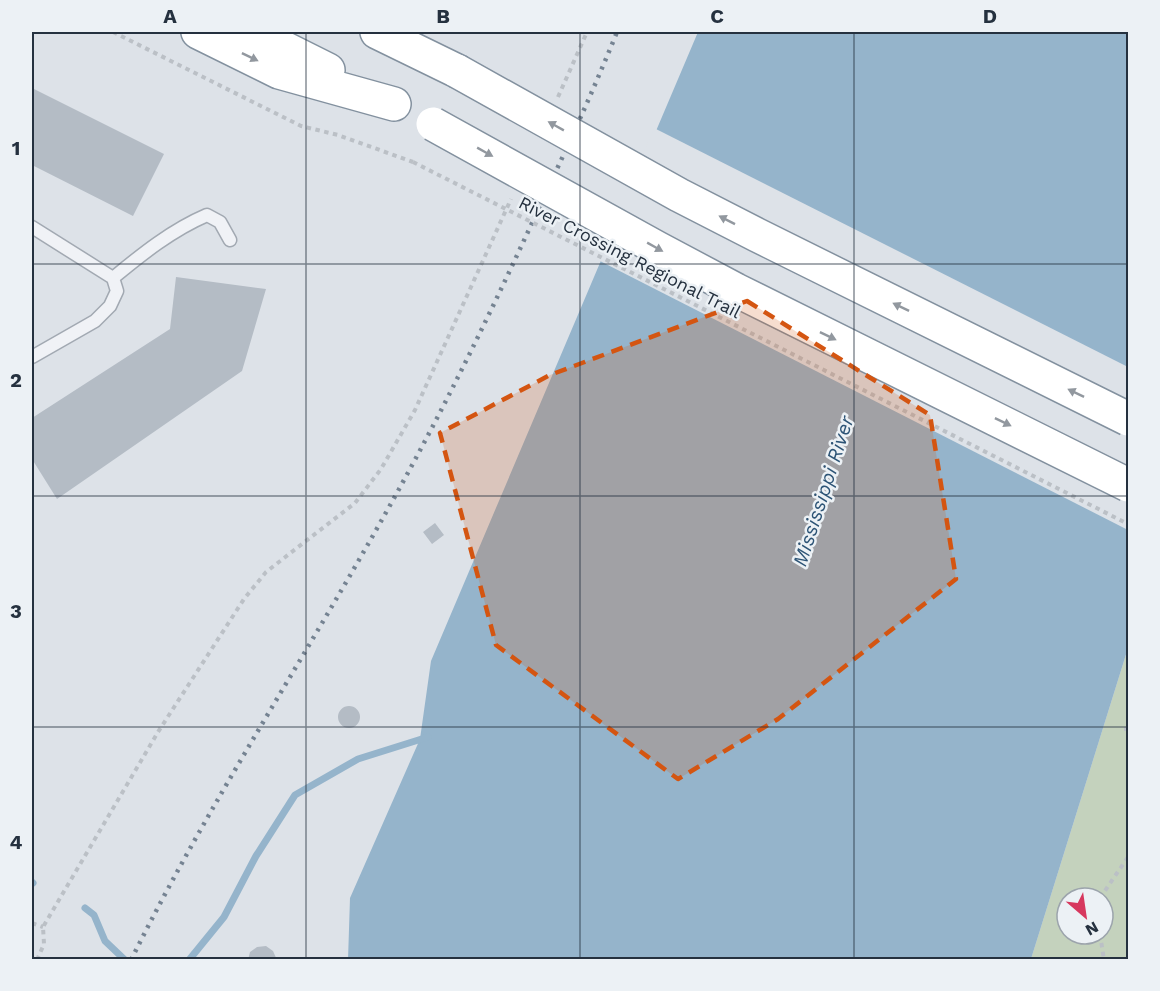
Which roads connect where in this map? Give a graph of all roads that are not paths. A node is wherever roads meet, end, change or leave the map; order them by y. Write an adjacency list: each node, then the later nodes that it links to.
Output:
1 (198, 32): 6 (highway, one-way to 6)
2 (252, 32): 6 (highway)
3 (377, 32): 5 (highway)
4 (424, 32): 5 (highway)
5 (457, 71): 11 (highway, one-way to 5, bridge)
6 (394, 104): 12 (highway, one-way to 12, bridge)
7 (32, 227): 9 (lane)
8 (230, 240): 9 (lane)
9 (113, 278): 10 (lane)
10 (32, 357)
11 (1128, 419)
12 (1128, 484)

